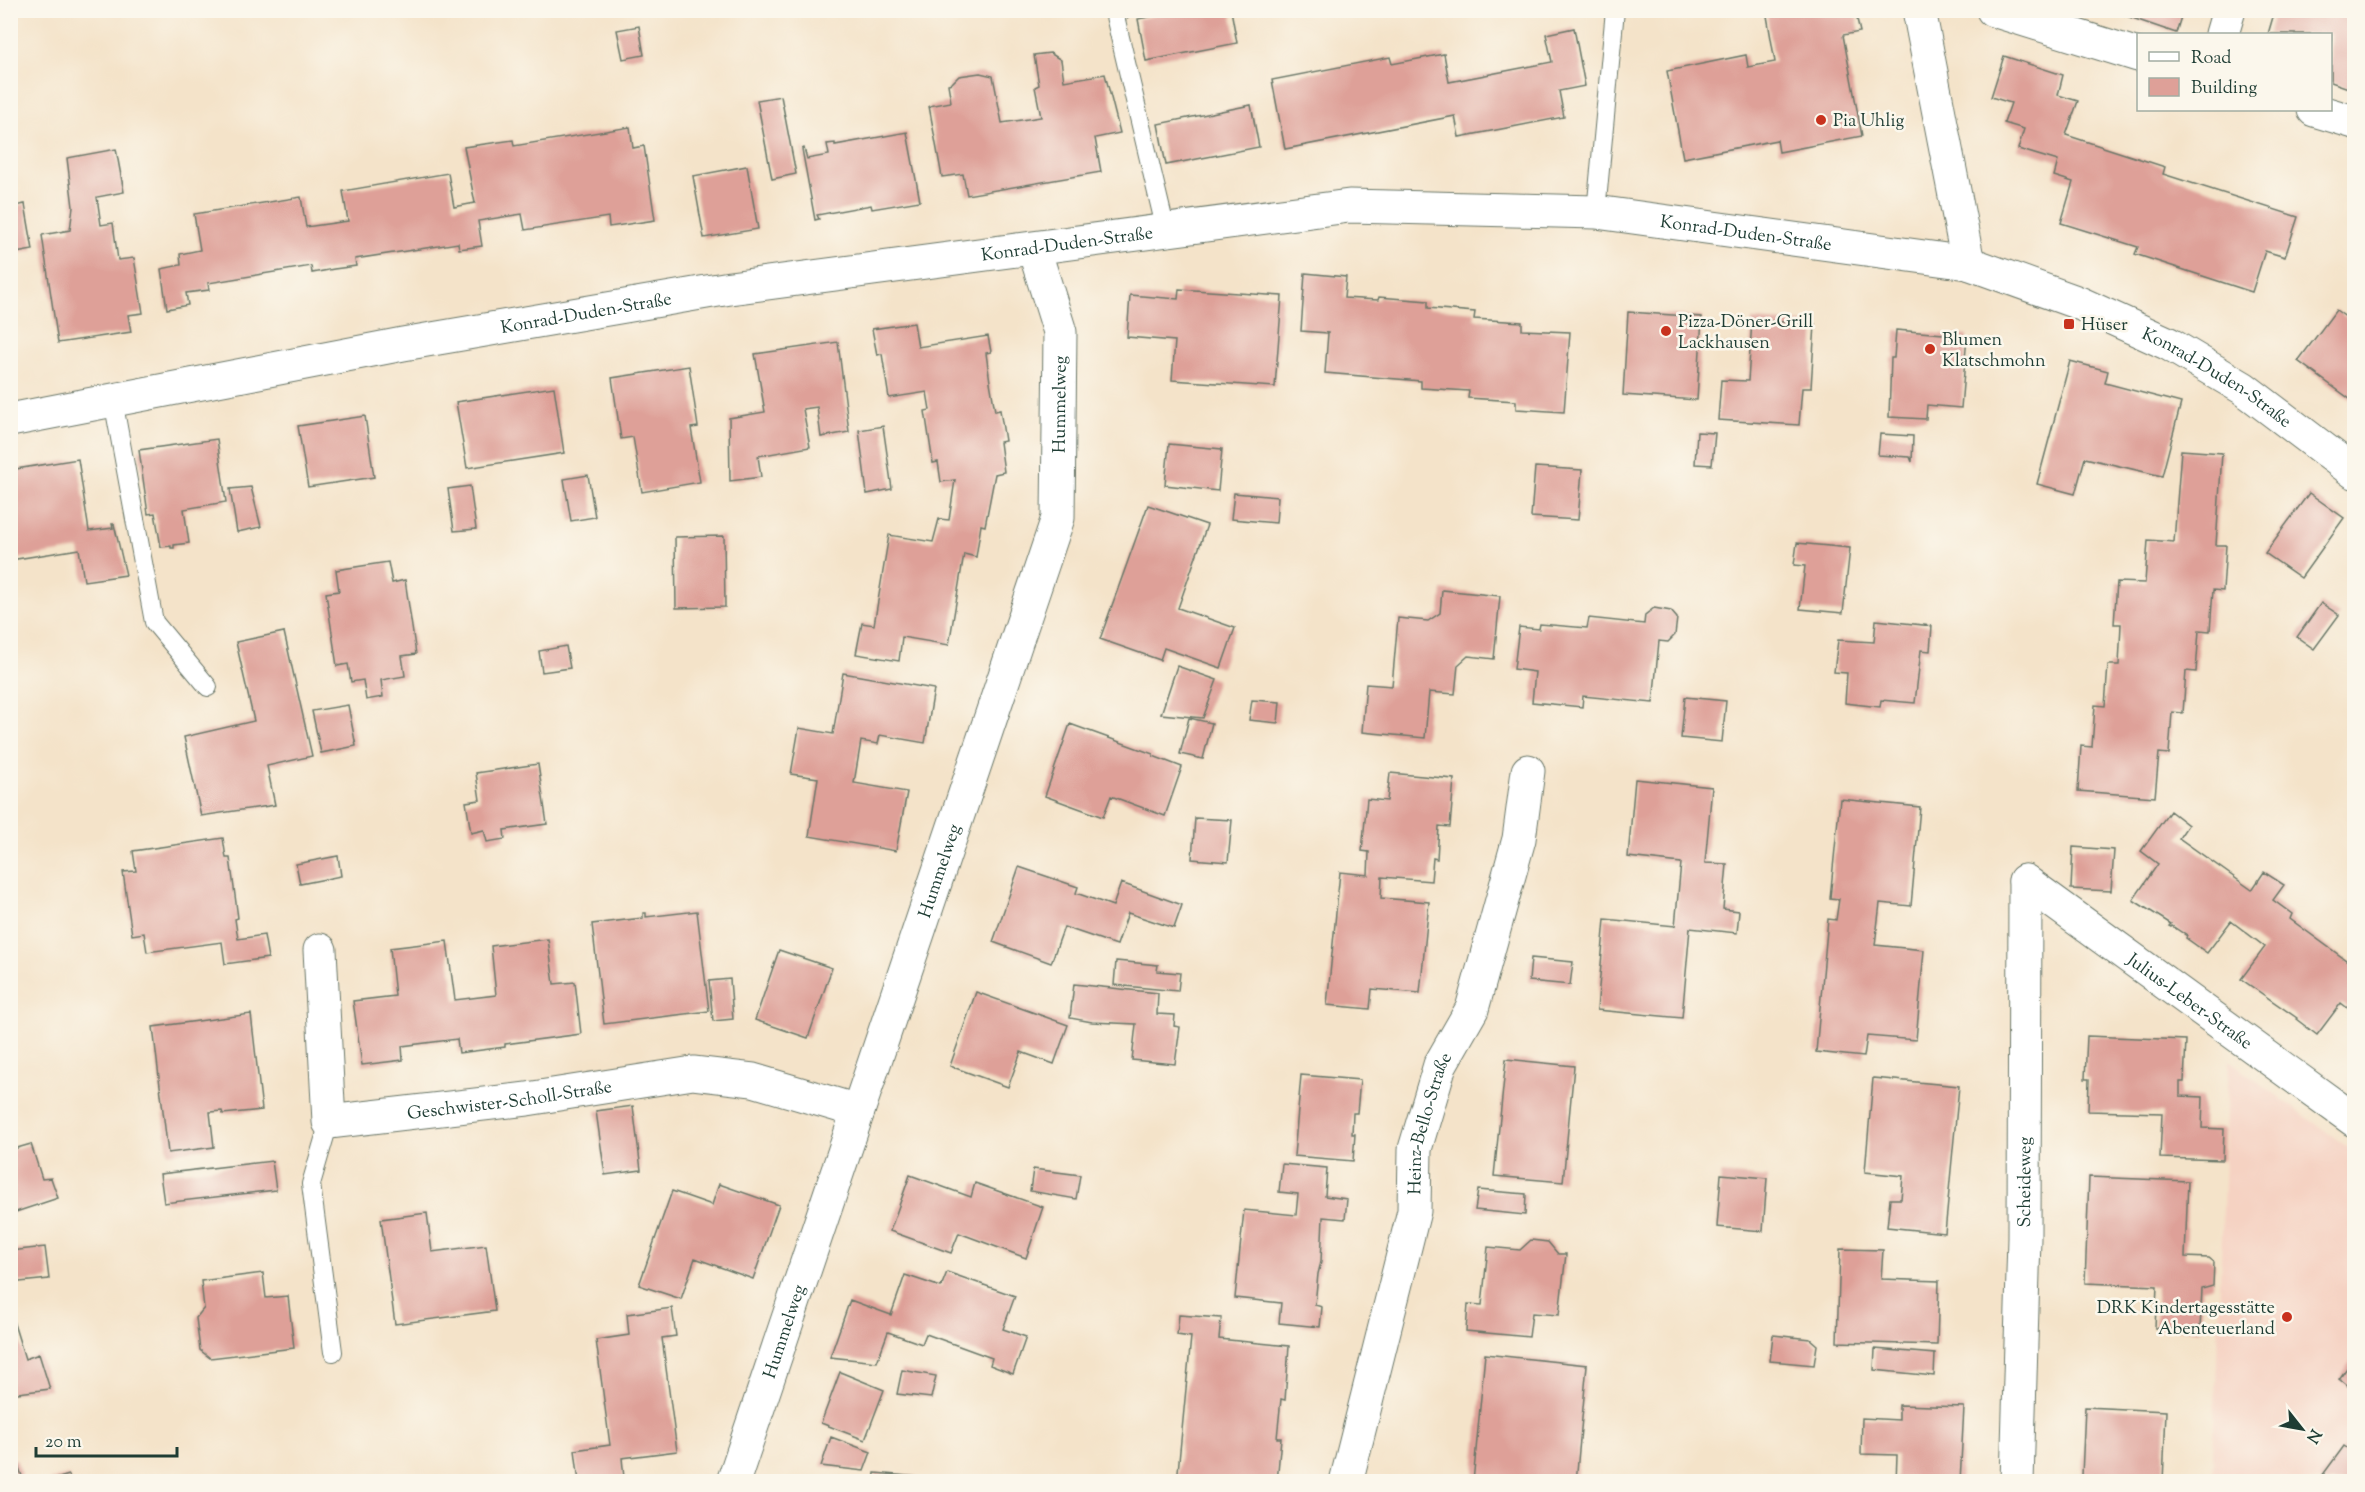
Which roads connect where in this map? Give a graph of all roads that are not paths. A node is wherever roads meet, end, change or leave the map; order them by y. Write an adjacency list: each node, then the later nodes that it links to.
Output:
1 (1123, 10): 11 (lane, Konrad-Duden-Straße)
2 (1615, 10): 10 (lane)
3 (1919, 10): 13 (street)
4 (1992, 10): 7 (street)
5 (2229, 10): 6 (street)
6 (2222, 33)
7 (2137, 54)
8 (2317, 111): 9 (street)
9 (2355, 122)
10 (1596, 212): 11 (street, Konrad-Duden-Straße); 13 (street, Konrad-Duden-Straße)
11 (1166, 231): 12 (street, Konrad-Duden-Straße)
12 (1034, 249): 14 (street, Konrad-Duden-Straße); 21 (street, Hummelweg)
13 (1968, 263): 16 (street, Konrad-Duden-Straße)
14 (113, 400): 15 (street, Konrad-Duden-Straße); 17 (lane)
15 (10, 420)
16 (2355, 472)
17 (208, 687)
18 (1528, 771): 26 (street, Heinz-Bello-Straße)
19 (2025, 881): 22 (street, Julius-Leber-Straße); 27 (street, Scheideweg)
20 (320, 950): 23 (street)
21 (858, 1111): 23 (street, Geschwister-Scholl-Straße); 25 (street, Hummelweg)
22 (2355, 1120)
23 (329, 1122): 24 (lane)
24 (333, 1352)
25 (733, 1482)
26 (1346, 1482)
27 (2017, 1482)

